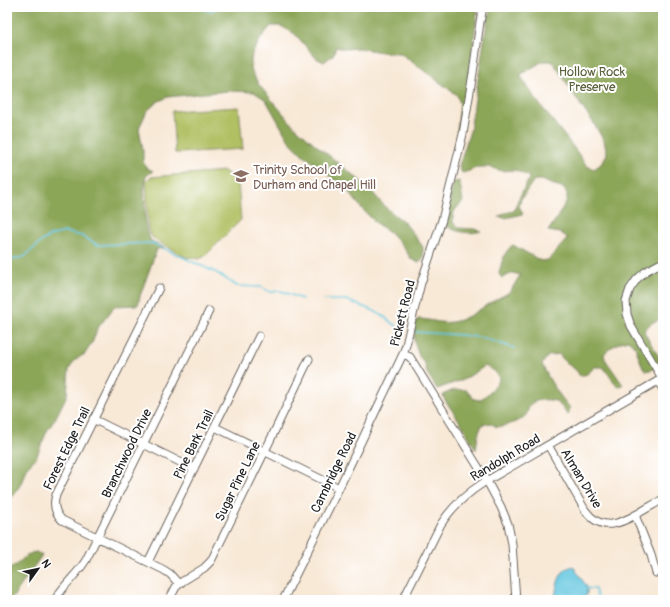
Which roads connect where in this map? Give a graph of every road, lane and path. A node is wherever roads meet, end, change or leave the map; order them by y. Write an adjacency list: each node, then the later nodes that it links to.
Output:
1 (483, 7): 6 (street, Pickett Road)
2 (663, 262): 8 (street)
3 (159, 288): 10 (street, Forest Edge Trail)
4 (209, 311): 12 (street, Branchwood Drive)
5 (259, 336): 11 (street, Pine Bark Trail)
6 (403, 354): 16 (street, Pickett Road); 17 (street, Cambridge Road)
7 (309, 359): 14 (street, Sugar Pine Lane)
8 (661, 379): 9 (street); 13 (street, Randolph Road)
9 (663, 389)
10 (93, 419): 12 (street); 20 (street, Forest Edge Trail)
11 (215, 427): 14 (street); 15 (street, Pine Bark Trail)
12 (144, 444): 15 (street); 20 (street, Branchwood Drive)
13 (548, 445): 16 (street, Randolph Road); 19 (street, Alman Drive)
14 (265, 452): 17 (street); 23 (street, Sugar Pine Lane)
15 (194, 469): 21 (street, Pine Bark Trail)
16 (487, 481): 27 (street, Randolph Road); 28 (street, Pickett Road)
17 (338, 488): 26 (street, Cambridge Road)
18 (663, 499): 19 (street, Alman Drive)
19 (635, 515): 22 (street)
20 (98, 537): 21 (street, Forest Edge Trail); 24 (street, Branchwood Drive)
21 (148, 562): 23 (street, Forest Edge Trail)
22 (656, 573)
23 (180, 584): 25 (street, Sugar Pine Lane)
24 (55, 600)
25 (169, 600)
26 (283, 600)
27 (403, 600)
28 (516, 600)

